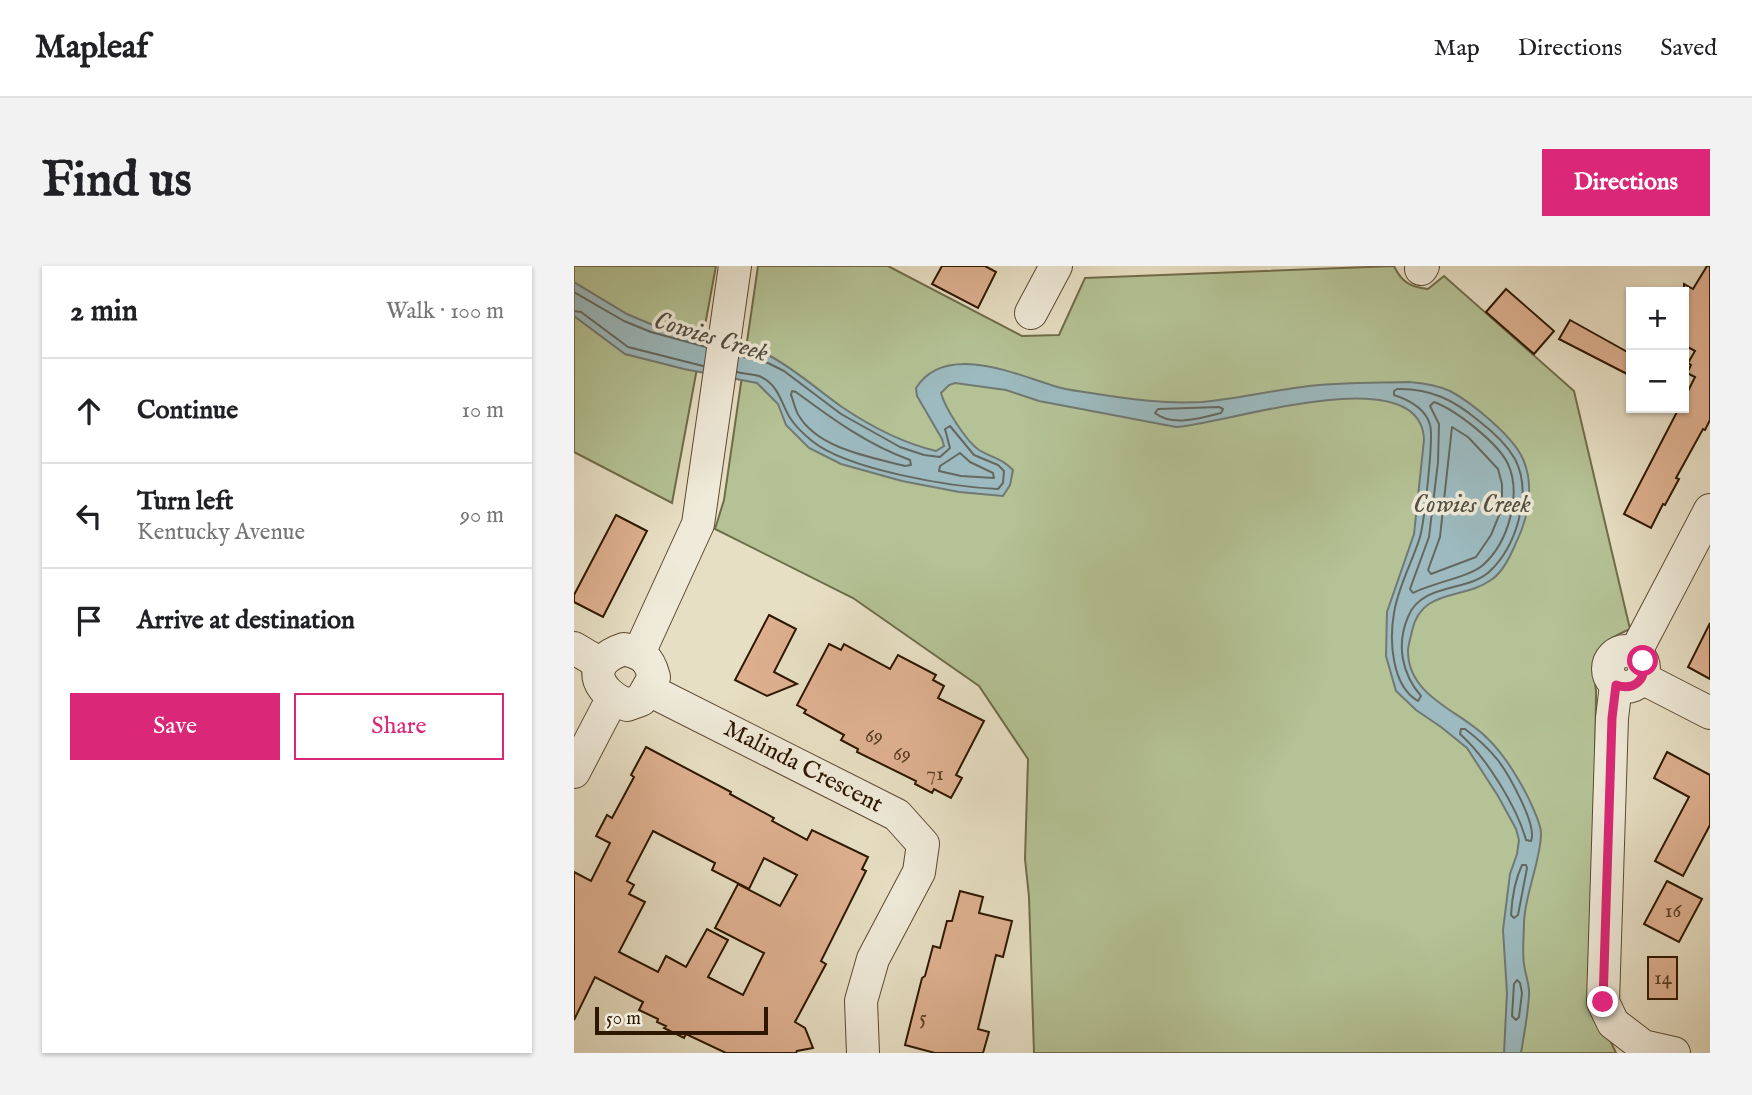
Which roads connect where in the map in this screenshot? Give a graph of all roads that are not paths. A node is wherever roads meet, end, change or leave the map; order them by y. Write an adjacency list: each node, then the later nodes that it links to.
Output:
1 (735, 266): 6 (street)
2 (1056, 266): 3 (street)
3 (1031, 313)
4 (1710, 510): 8 (street)
5 (574, 648): 7 (street)
6 (639, 653): 7 (street); 9 (street)
7 (601, 664): 10 (street)
8 (1631, 672): 11 (street); 13 (street)
9 (649, 690): 10 (street); 14 (street, Malinda Crescent)
10 (612, 699): 12 (street)
11 (1710, 713)
12 (574, 772)
13 (1643, 1049): 15 (street)
14 (863, 1053)
15 (1674, 1053)

